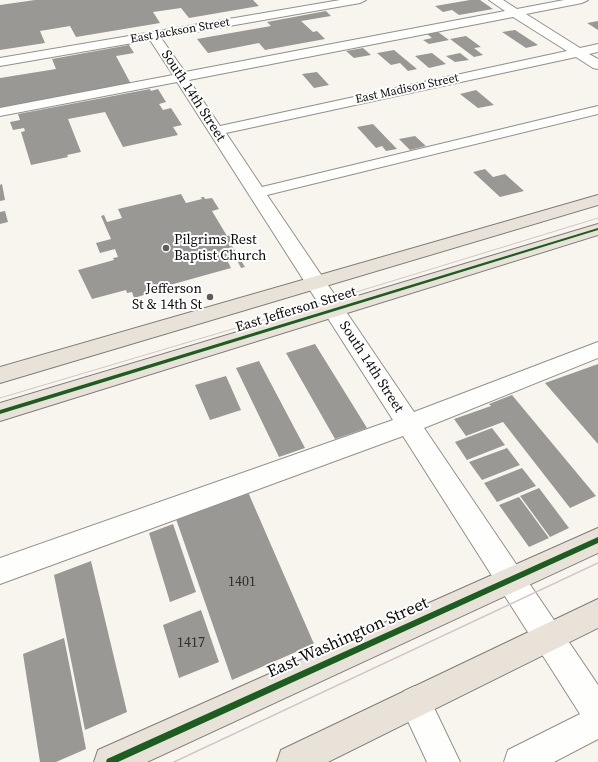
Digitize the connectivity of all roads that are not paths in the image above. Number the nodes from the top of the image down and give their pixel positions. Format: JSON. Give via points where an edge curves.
{"nodes":[{"id":1,"x":360,"y":0,"type":"edge"},
{"id":2,"x":495,"y":0,"type":"edge"},
{"id":3,"x":582,"y":0,"type":"edge"},
{"id":4,"x":516,"y":13,"type":"junction"},
{"id":5,"x":154,"y":36,"type":"junction"},
{"id":6,"x":598,"y":48,"type":"edge"},
{"id":7,"x":578,"y":52,"type":"junction"},
{"id":8,"x":0,"y":62,"type":"edge"},
{"id":9,"x":598,"y":65,"type":"edge"},
{"id":10,"x":180,"y":77,"type":"junction"},
{"id":11,"x":598,"y":110,"type":"edge"},
{"id":12,"x":0,"y":112,"type":"edge"},
{"id":13,"x":216,"y":131,"type":"junction"},
{"id":14,"x":256,"y":193,"type":"junction"},
{"id":15,"x":598,"y":200,"type":"edge"},
{"id":16,"x":598,"y":209,"type":"edge"},
{"id":17,"x":543,"y":215,"type":"junction"},
{"id":18,"x":598,"y":229,"type":"edge"},
{"id":19,"x":314,"y":282,"type":"junction"},
{"id":20,"x":334,"y":311,"type":"junction"},
{"id":21,"x":598,"y":350,"type":"edge"},
{"id":22,"x":0,"y":374,"type":"edge"},
{"id":23,"x":0,"y":412,"type":"edge"},
{"id":24,"x":408,"y":424,"type":"junction"},
{"id":25,"x":598,"y":540,"type":"edge"},
{"id":26,"x":0,"y":571,"type":"edge"},
{"id":27,"x":510,"y":580,"type":"junction"},
{"id":28,"x":598,"y":613,"type":"edge"},
{"id":29,"x":548,"y":637,"type":"junction"},
{"id":30,"x":415,"y":702,"type":"junction"},
{"id":31,"x":598,"y":713,"type":"edge"},
{"id":32,"x":598,"y":722,"type":"edge"},
{"id":33,"x":110,"y":762,"type":"edge"},
{"id":34,"x":293,"y":762,"type":"edge"},
{"id":35,"x":444,"y":762,"type":"edge"},
{"id":36,"x":520,"y":762,"type":"edge"}],
"edges":[{"from":1,"to":5,"type":"street","name":"East Jackson Street"},
{"from":2,"to":4,"type":"street"},
{"from":3,"to":4,"type":"street"},
{"from":4,"to":7,"type":"street"},
{"from":4,"to":10,"type":"street"},
{"from":5,"to":8,"type":"street","name":"East Jackson Street"},
{"from":5,"to":10,"type":"street","name":"South 14th Street"},
{"from":6,"to":7,"type":"street","name":"East Madison Street"},
{"from":7,"to":9,"type":"street"},
{"from":7,"to":13,"type":"street","name":"East Madison Street"},
{"from":10,"to":12,"type":"street"},
{"from":10,"to":13,"type":"street","name":"South 14th Street"},
{"from":11,"to":14,"type":"street"},
{"from":13,"to":14,"type":"street","name":"South 14th Street"},
{"from":14,"to":19,"type":"street","name":"South 14th Street"},
{"from":15,"to":17,"type":"main road","name":"East Jefferson Street"},
{"from":16,"to":17,"type":"main road"},
{"from":17,"to":19,"type":"main road","name":"East Jefferson Street"},
{"from":18,"to":20,"type":"main road","name":"East Jefferson Street"},
{"from":19,"to":20,"type":"street","name":"South 14th Street"},
{"from":19,"to":22,"type":"main road","name":"East Jefferson Street"},
{"from":20,"to":23,"type":"main road","name":"East Jefferson Street"},
{"from":20,"to":24,"type":"street","name":"South 14th Street"},
{"from":21,"to":24,"type":"street"},
{"from":24,"to":26,"type":"street"},
{"from":24,"to":27,"type":"street","name":"South 14th Street"},
{"from":25,"to":27,"type":"main road","name":"East Washington Street"},
{"from":27,"to":29,"type":"street","name":"South 14th Street"},
{"from":27,"to":33,"type":"main road","name":"East Washington Street"},
{"from":28,"to":29,"type":"main road"},
{"from":29,"to":30,"type":"main road"},
{"from":29,"to":31,"type":"street","name":"South 14th Street"},
{"from":30,"to":34,"type":"main road"},
{"from":30,"to":35,"type":"street"},
{"from":32,"to":36,"type":"street"}]}
